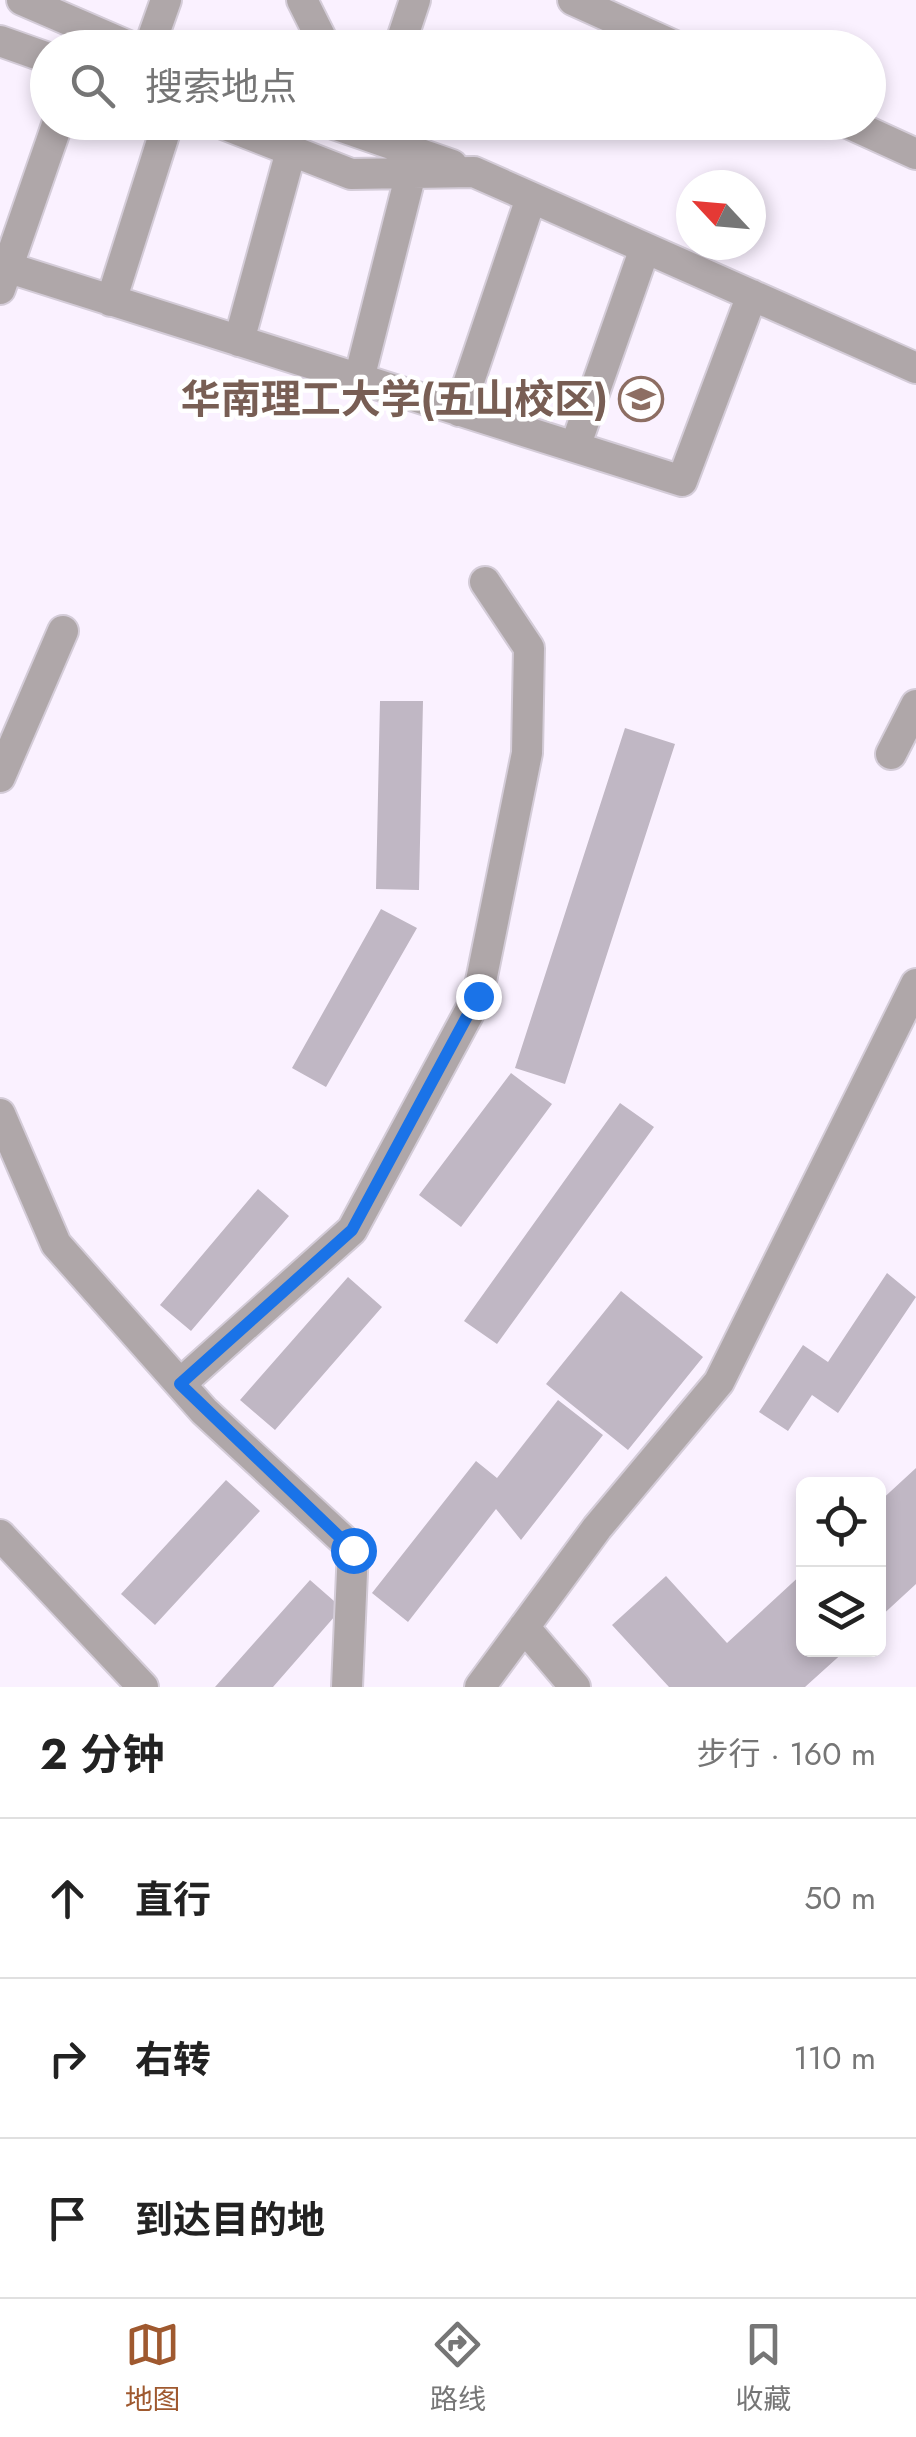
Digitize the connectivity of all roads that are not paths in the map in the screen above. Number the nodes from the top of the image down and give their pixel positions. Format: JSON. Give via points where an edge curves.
{"nodes":[{"id":1,"x":22,"y":0,"type":"edge"},
{"id":2,"x":166,"y":0,"type":"edge"},
{"id":3,"x":302,"y":0,"type":"edge"},
{"id":4,"x":415,"y":0,"type":"edge"},
{"id":5,"x":573,"y":0,"type":"edge"},
{"id":6,"x":91,"y":30,"type":"edge"},
{"id":7,"x":155,"y":30,"type":"edge"},
{"id":8,"x":317,"y":30,"type":"edge"},
{"id":9,"x":406,"y":30,"type":"edge"},
{"id":10,"x":639,"y":30,"type":"edge"},
{"id":11,"x":0,"y":41,"type":"edge"},
{"id":12,"x":30,"y":52,"type":"edge"},
{"id":13,"x":51,"y":140,"type":"edge"},
{"id":14,"x":162,"y":140,"type":"edge"},
{"id":15,"x":263,"y":140,"type":"edge"},
{"id":16,"x":400,"y":140,"type":"edge"},
{"id":17,"x":885,"y":140,"type":"edge"},
{"id":18,"x":290,"y":151,"type":"junction"},
{"id":19,"x":916,"y":154,"type":"edge"},
{"id":20,"x":474,"y":172,"type":"junction"},
{"id":21,"x":411,"y":173,"type":"junction"},
{"id":22,"x":531,"y":198,"type":"junction"},
{"id":23,"x":644,"y":248,"type":"junction"},
{"id":24,"x":3,"y":274,"type":"edge"},
{"id":25,"x":752,"y":295,"type":"junction"},
{"id":26,"x":112,"y":301,"type":"junction"},
{"id":27,"x":239,"y":341,"type":"junction"},
{"id":28,"x":916,"y":368,"type":"edge"},
{"id":29,"x":359,"y":379,"type":"junction"},
{"id":30,"x":459,"y":411,"type":"junction"},
{"id":31,"x":575,"y":448,"type":"junction"},
{"id":32,"x":485,"y":582,"type":"dead end"},
{"id":33,"x":63,"y":631,"type":"dead end"},
{"id":34,"x":916,"y":705,"type":"edge"},
{"id":35,"x":891,"y":754,"type":"dead end"},
{"id":36,"x":0,"y":777,"type":"edge"},
{"id":37,"x":916,"y":984,"type":"edge"},
{"id":38,"x":0,"y":1114,"type":"edge"},
{"id":39,"x":180,"y":1384,"type":"junction"},
{"id":40,"x":1,"y":1538,"type":"edge"},
{"id":41,"x":524,"y":1628,"type":"junction"},
{"id":42,"x":143,"y":1687,"type":"edge"},
{"id":43,"x":347,"y":1687,"type":"edge"},
{"id":44,"x":480,"y":1687,"type":"edge"},
{"id":45,"x":576,"y":1687,"type":"edge"}],
"edges":[{"from":1,"to":6,"type":"street"},
{"from":2,"to":7,"type":"street"},
{"from":3,"to":8,"type":"street"},
{"from":4,"to":9,"type":"street"},
{"from":5,"to":10,"type":"street"},
{"from":11,"to":12,"type":"street"},
{"from":13,"to":24,"type":"street"},
{"from":14,"to":26,"type":"street"},
{"from":15,"to":18,"type":"street"},
{"from":16,"to":20,"type":"street"},
{"from":17,"to":19,"type":"street"},
{"from":18,"to":21,"type":"street","via":[[351,174]]},
{"from":18,"to":27,"type":"street"},
{"from":20,"to":21,"type":"street"},
{"from":20,"to":22,"type":"street"},
{"from":21,"to":29,"type":"street"},
{"from":22,"to":23,"type":"street"},
{"from":22,"to":30,"type":"street"},
{"from":23,"to":25,"type":"street"},
{"from":23,"to":31,"type":"street"},
{"from":24,"to":26,"type":"street"},
{"from":25,"to":28,"type":"street"},
{"from":25,"to":31,"type":"street","via":[[682,482]]},
{"from":26,"to":27,"type":"street"},
{"from":27,"to":29,"type":"street"},
{"from":29,"to":30,"type":"street"},
{"from":30,"to":31,"type":"street"},
{"from":32,"to":39,"type":"street","via":[[529,648],[529,666],[527,752],[478,996],[352,1230]]},
{"from":33,"to":36,"type":"street"},
{"from":34,"to":35,"type":"street"},
{"from":37,"to":41,"type":"street","via":[[719,1382]]},
{"from":38,"to":39,"type":"street","via":[[56,1244]]},
{"from":39,"to":43,"type":"street","via":[[353,1550]]},
{"from":40,"to":42,"type":"street"},
{"from":41,"to":44,"type":"street"},
{"from":41,"to":45,"type":"street"}]}
